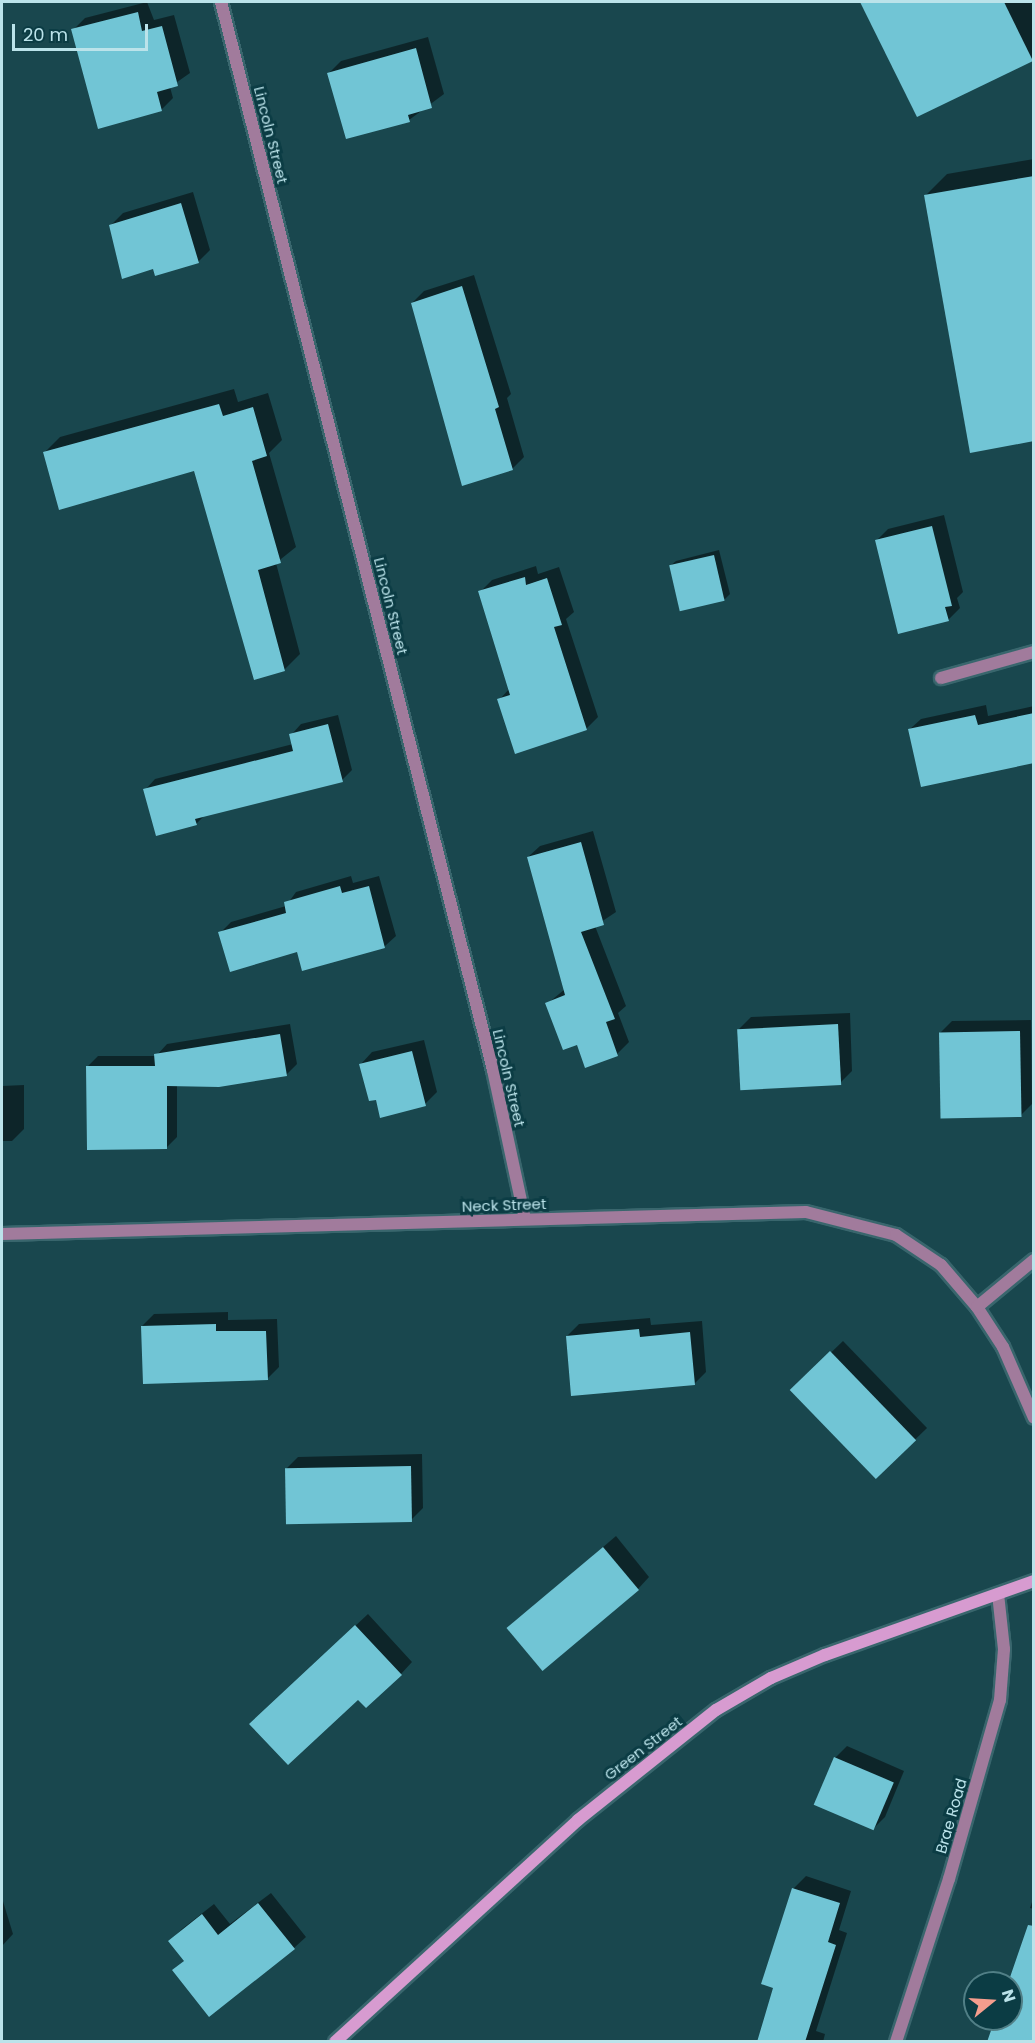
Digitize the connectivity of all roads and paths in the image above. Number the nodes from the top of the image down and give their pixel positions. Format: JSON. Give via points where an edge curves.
{"nodes":[{"id":1,"x":221,"y":2,"type":"edge"},
{"id":2,"x":1034,"y":652,"type":"edge"},
{"id":3,"x":941,"y":678,"type":"dead end"},
{"id":4,"x":525,"y":1219,"type":"junction"},
{"id":5,"x":2,"y":1234,"type":"edge"},
{"id":6,"x":1034,"y":1260,"type":"edge"},
{"id":7,"x":977,"y":1307,"type":"junction"},
{"id":8,"x":1034,"y":1418,"type":"edge"},
{"id":9,"x":1034,"y":1581,"type":"edge"},
{"id":10,"x":998,"y":1594,"type":"junction"},
{"id":11,"x":335,"y":2042,"type":"edge"},
{"id":12,"x":896,"y":2042,"type":"edge"}],
"edges":[{"from":1,"to":4,"type":"street","name":"Lincoln Street","via":[[487,1047]]},
{"from":2,"to":3,"type":"street"},
{"from":4,"to":5,"type":"street","name":"Neck Street"},
{"from":4,"to":7,"type":"street","name":"Neck Street","via":[[806,1212],[896,1235],[941,1265]]},
{"from":6,"to":7,"type":"street"},
{"from":7,"to":8,"type":"street","name":"Neck Street","via":[[1003,1347]]},
{"from":9,"to":10,"type":"main road","name":"Green Street"},
{"from":10,"to":11,"type":"main road","name":"Green Street","via":[[825,1655],[771,1678],[716,1710],[578,1820]]},
{"from":10,"to":12,"type":"street","name":"Brae Road","via":[[1004,1649],[1000,1700],[949,1879]]}]}
